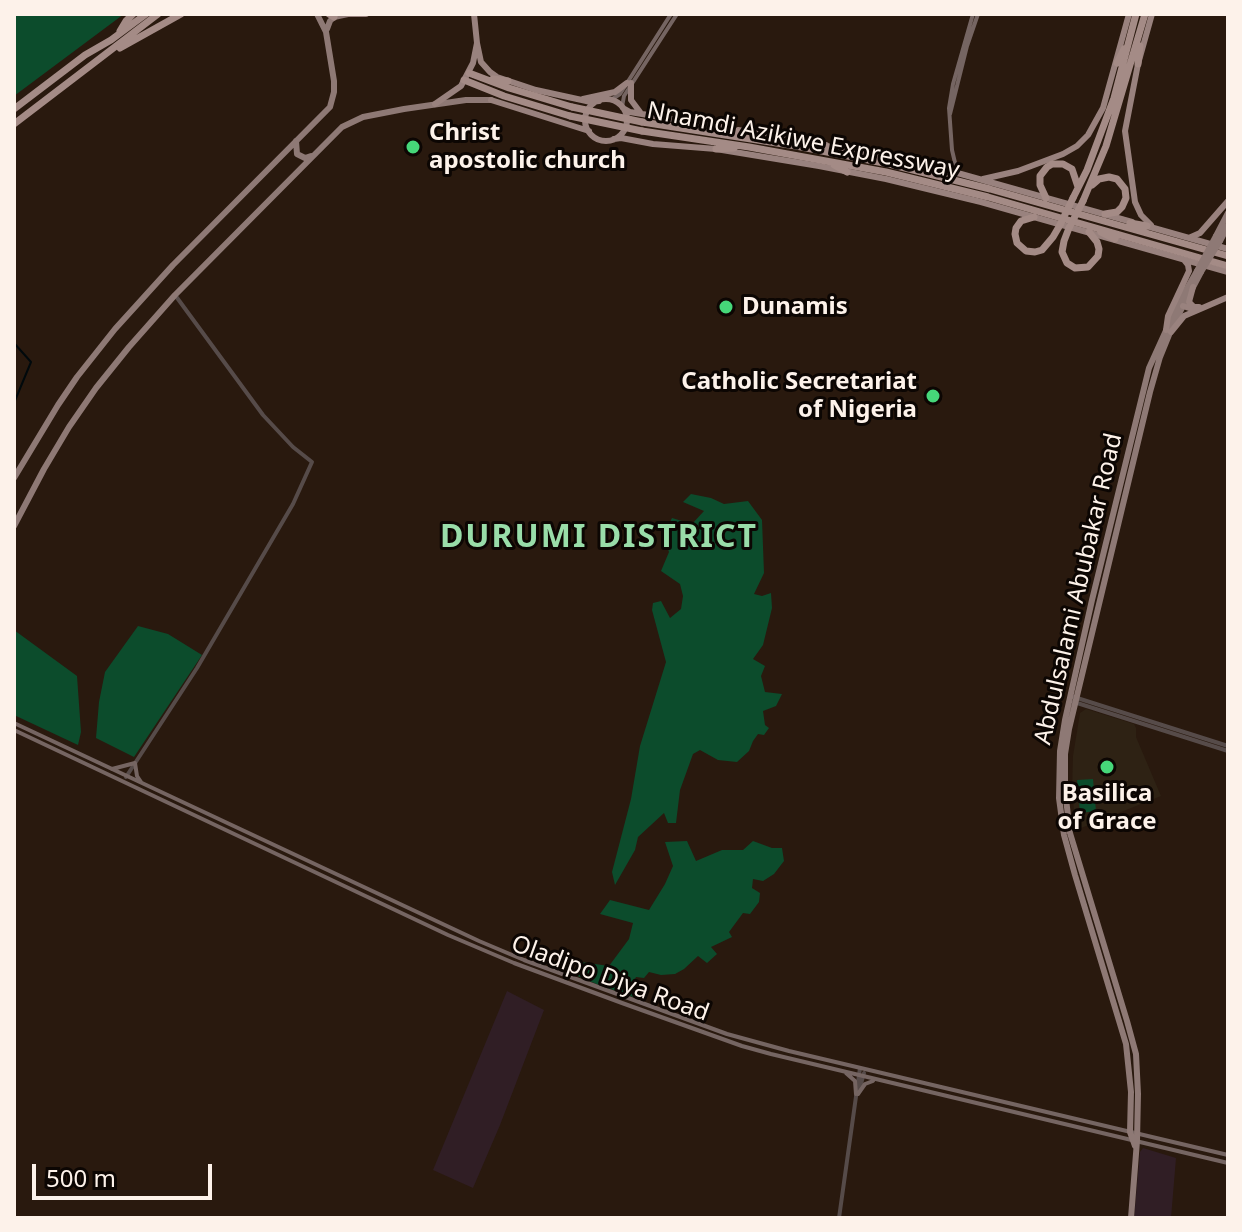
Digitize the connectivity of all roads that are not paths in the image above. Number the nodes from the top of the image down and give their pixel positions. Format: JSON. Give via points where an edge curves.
{"nodes":[{"id":1,"x":133,"y":14,"type":"edge"},
{"id":2,"x":146,"y":14,"type":"edge"},
{"id":3,"x":158,"y":14,"type":"edge"},
{"id":4,"x":181,"y":14,"type":"edge"},
{"id":5,"x":317,"y":14,"type":"edge"},
{"id":6,"x":348,"y":14,"type":"edge"},
{"id":7,"x":366,"y":14,"type":"edge"},
{"id":8,"x":474,"y":14,"type":"edge"},
{"id":9,"x":674,"y":14,"type":"edge"},
{"id":10,"x":975,"y":14,"type":"edge"},
{"id":11,"x":1129,"y":14,"type":"edge"},
{"id":12,"x":1136,"y":14,"type":"edge"},
{"id":13,"x":1145,"y":14,"type":"edge"},
{"id":14,"x":1152,"y":14,"type":"edge"},
{"id":15,"x":329,"y":15,"type":"edge"},
{"id":16,"x":1141,"y":29,"type":"junction"},
{"id":17,"x":326,"y":32,"type":"junction"},
{"id":18,"x":119,"y":34,"type":"junction"},
{"id":19,"x":1130,"y":36,"type":"junction"},
{"id":20,"x":477,"y":43,"type":"junction"},
{"id":21,"x":1117,"y":63,"type":"junction"},
{"id":22,"x":1138,"y":64,"type":"junction"},
{"id":23,"x":466,"y":77,"type":"junction"},
{"id":24,"x":479,"y":77,"type":"junction"},
{"id":25,"x":508,"y":81,"type":"junction"},
{"id":26,"x":629,"y":83,"type":"junction"},
{"id":27,"x":65,"y":85,"type":"junction"},
{"id":28,"x":577,"y":99,"type":"junction"},
{"id":29,"x":491,"y":100,"type":"joint"},
{"id":30,"x":611,"y":100,"type":"junction"},
{"id":31,"x":599,"y":101,"type":"junction"},
{"id":32,"x":435,"y":104,"type":"junction"},
{"id":33,"x":623,"y":108,"type":"junction"},
{"id":34,"x":14,"y":109,"type":"edge"},
{"id":35,"x":571,"y":112,"type":"junction"},
{"id":36,"x":644,"y":113,"type":"junction"},
{"id":37,"x":14,"y":124,"type":"edge"},
{"id":38,"x":642,"y":127,"type":"junction"},
{"id":39,"x":724,"y":128,"type":"junction"},
{"id":40,"x":589,"y":131,"type":"junction"},
{"id":41,"x":614,"y":139,"type":"junction"},
{"id":42,"x":761,"y":140,"type":"junction"},
{"id":43,"x":296,"y":141,"type":"junction"},
{"id":44,"x":796,"y":146,"type":"junction"},
{"id":45,"x":749,"y":147,"type":"junction"},
{"id":46,"x":838,"y":147,"type":"junction"},
{"id":47,"x":716,"y":149,"type":"junction"},
{"id":48,"x":314,"y":155,"type":"junction"},
{"id":49,"x":954,"y":159,"type":"junction"},
{"id":50,"x":825,"y":160,"type":"junction"},
{"id":51,"x":946,"y":171,"type":"junction"},
{"id":52,"x":847,"y":172,"type":"junction"},
{"id":53,"x":961,"y":174,"type":"junction"},
{"id":54,"x":981,"y":180,"type":"junction"},
{"id":55,"x":1090,"y":187,"type":"junction"},
{"id":56,"x":1078,"y":188,"type":"junction"},
{"id":57,"x":1046,"y":198,"type":"junction"},
{"id":58,"x":1228,"y":201,"type":"edge"},
{"id":59,"x":1228,"y":213,"type":"edge"},
{"id":60,"x":1034,"y":217,"type":"junction"},
{"id":61,"x":1104,"y":217,"type":"junction"},
{"id":62,"x":1228,"y":226,"type":"edge"},
{"id":63,"x":1151,"y":227,"type":"junction"},
{"id":64,"x":1087,"y":228,"type":"junction"},
{"id":65,"x":1183,"y":236,"type":"junction"},
{"id":66,"x":1218,"y":238,"type":"junction"},
{"id":67,"x":1115,"y":239,"type":"joint"},
{"id":68,"x":1228,"y":249,"type":"edge"},
{"id":69,"x":1228,"y":256,"type":"edge"},
{"id":70,"x":1177,"y":257,"type":"junction"},
{"id":71,"x":1227,"y":270,"type":"edge"},
{"id":72,"x":1199,"y":272,"type":"junction"},
{"id":73,"x":1193,"y":287,"type":"junction"},
{"id":74,"x":175,"y":295,"type":"junction"},
{"id":75,"x":1228,"y":295,"type":"edge"},
{"id":76,"x":1183,"y":306,"type":"junction"},
{"id":77,"x":1199,"y":310,"type":"junction"},
{"id":78,"x":1168,"y":331,"type":"junction"},
{"id":79,"x":14,"y":478,"type":"edge"},
{"id":80,"x":14,"y":526,"type":"edge"},
{"id":81,"x":1073,"y":699,"type":"junction"},
{"id":82,"x":14,"y":723,"type":"edge"},
{"id":83,"x":14,"y":730,"type":"edge"},
{"id":84,"x":1228,"y":748,"type":"edge"},
{"id":85,"x":135,"y":763,"type":"junction"},
{"id":86,"x":111,"y":769,"type":"junction"},
{"id":87,"x":126,"y":777,"type":"junction"},
{"id":88,"x":142,"y":784,"type":"junction"},
{"id":89,"x":837,"y":1069,"type":"junction"},
{"id":90,"x":863,"y":1069,"type":"junction"},
{"id":91,"x":861,"y":1075,"type":"junction"},
{"id":92,"x":887,"y":1081,"type":"junction"},
{"id":93,"x":857,"y":1095,"type":"junction"},
{"id":94,"x":1134,"y":1138,"type":"junction"},
{"id":95,"x":1228,"y":1155,"type":"edge"},
{"id":96,"x":1228,"y":1163,"type":"edge"},
{"id":97,"x":839,"y":1218,"type":"edge"},
{"id":98,"x":1131,"y":1218,"type":"edge"}],
"edges":[{"from":1,"to":18,"type":"highway"},
{"from":2,"to":18,"type":"highway"},
{"from":3,"to":27,"type":"highway"},
{"from":4,"to":27,"type":"highway"},
{"from":5,"to":17,"type":"main road"},
{"from":6,"to":7,"type":"highway"},
{"from":6,"to":15,"type":"main road"},
{"from":8,"to":20,"type":"highway"},
{"from":9,"to":26,"type":"main road"},
{"from":10,"to":49,"type":"main road","via":[[949,116]]},
{"from":11,"to":21,"type":"highway"},
{"from":12,"to":19,"type":"highway"},
{"from":13,"to":16,"type":"highway"},
{"from":14,"to":22,"type":"highway"},
{"from":15,"to":17,"type":"main road"},
{"from":16,"to":22,"type":"highway"},
{"from":16,"to":55,"type":"highway"},
{"from":17,"to":43,"type":"main road","via":[[334,81],[330,107]]},
{"from":18,"to":34,"type":"highway"},
{"from":19,"to":21,"type":"highway"},
{"from":19,"to":56,"type":"highway","via":[[1114,98]]},
{"from":20,"to":23,"type":"highway"},
{"from":20,"to":25,"type":"highway","via":[[485,67]]},
{"from":21,"to":54,"type":"highway","via":[[1103,108],[1077,146]]},
{"from":22,"to":63,"type":"highway","via":[[1125,126],[1127,153],[1135,202]]},
{"from":23,"to":24,"type":"highway","name":"Nnamdi Azikiwe Expressway"},
{"from":23,"to":32,"type":"highway"},
{"from":23,"to":35,"type":"highway","name":"Nnamdi Azikiwe Expressway","via":[[504,96]]},
{"from":24,"to":25,"type":"highway"},
{"from":24,"to":35,"type":"highway","name":"Nnamdi Azikiwe Expressway"},
{"from":25,"to":28,"type":"highway"},
{"from":26,"to":28,"type":"highway","via":[[615,92]]},
{"from":26,"to":30,"type":"main road"},
{"from":26,"to":33,"type":"main road"},
{"from":26,"to":36,"type":"highway","via":[[631,100]]},
{"from":27,"to":37,"type":"highway"},
{"from":28,"to":31,"type":"highway"},
{"from":29,"to":32,"type":"main road"},
{"from":29,"to":40,"type":"highway"},
{"from":30,"to":31,"type":"highway"},
{"from":30,"to":33,"type":"highway"},
{"from":31,"to":40,"type":"highway","via":[[587,114]]},
{"from":32,"to":48,"type":"main road","via":[[363,117],[342,127]]},
{"from":33,"to":36,"type":"highway","name":"Nnamdi Azikiwe Expressway"},
{"from":33,"to":41,"type":"highway","via":[[626,128]]},
{"from":35,"to":38,"type":"highway","name":"Nnamdi Azikiwe Expressway","bridge":true},
{"from":36,"to":39,"type":"highway","name":"Nnamdi Azikiwe Expressway"},
{"from":38,"to":42,"type":"highway","name":"Nnamdi Azikiwe Expressway"},
{"from":38,"to":45,"type":"highway","name":"Nnamdi Azikiwe Expressway"},
{"from":39,"to":42,"type":"highway"},
{"from":39,"to":46,"type":"highway","name":"Nnamdi Azikiwe Expressway"},
{"from":40,"to":41,"type":"highway","via":[[603,141]]},
{"from":41,"to":47,"type":"highway","name":"Nnamdi Azikiwe Expressway"},
{"from":42,"to":44,"type":"highway","name":"Nnamdi Azikiwe Expressway"},
{"from":43,"to":48,"type":"main road","via":[[299,156]]},
{"from":43,"to":79,"type":"main road","via":[[108,337]]},
{"from":44,"to":46,"type":"highway"},
{"from":44,"to":61,"type":"highway","name":"Nnamdi Azikiwe Expressway"},
{"from":45,"to":47,"type":"highway"},
{"from":45,"to":50,"type":"highway","name":"Nnamdi Azikiwe Expressway"},
{"from":46,"to":51,"type":"highway","name":"Nnamdi Azikiwe Expressway"},
{"from":47,"to":52,"type":"highway","name":"Nnamdi Azikiwe Expressway"},
{"from":48,"to":74,"type":"main road"},
{"from":49,"to":51,"type":"main road"},
{"from":49,"to":53,"type":"main road"},
{"from":50,"to":52,"type":"highway"},
{"from":50,"to":64,"type":"highway","name":"Nnamdi Azikiwe Expressway","via":[[938,184]]},
{"from":51,"to":53,"type":"highway","name":"Nnamdi Azikiwe Expressway"},
{"from":52,"to":60,"type":"highway","name":"Nnamdi Azikiwe Expressway"},
{"from":53,"to":54,"type":"highway","name":"Nnamdi Azikiwe Expressway"},
{"from":54,"to":57,"type":"highway","name":"Nnamdi Azikiwe Expressway"},
{"from":55,"to":61,"type":"highway","via":[[1105,177],[1123,184],[1125,202]]},
{"from":55,"to":64,"type":"highway","bridge":true,"via":[[1064,241],[1065,260],[1075,268],[1088,267],[1098,256],[1097,242]]},
{"from":56,"to":57,"type":"highway","via":[[1072,169],[1052,164],[1040,176]]},
{"from":56,"to":60,"type":"highway","bridge":true,"via":[[1053,237],[1035,252],[1017,243],[1016,228]]},
{"from":57,"to":61,"type":"highway","name":"Nnamdi Azikiwe Expressway"},
{"from":58,"to":65,"type":"highway","via":[[1198,235]]},
{"from":59,"to":66,"type":"main road"},
{"from":60,"to":64,"type":"highway","name":"Nnamdi Azikiwe Expressway"},
{"from":61,"to":63,"type":"highway"},
{"from":61,"to":69,"type":"highway","name":"Nnamdi Azikiwe Expressway"},
{"from":62,"to":66,"type":"main road"},
{"from":63,"to":65,"type":"highway"},
{"from":64,"to":67,"type":"highway"},
{"from":64,"to":71,"type":"highway","name":"Nnamdi Azikiwe Expressway"},
{"from":65,"to":68,"type":"highway"},
{"from":66,"to":72,"type":"main road","bridge":true},
{"from":67,"to":70,"type":"highway","name":"Nnamdi Azikiwe Expressway"},
{"from":70,"to":71,"type":"highway","name":"Nnamdi Azikiwe Expressway"},
{"from":70,"to":78,"type":"highway","via":[[1189,271],[1168,316]]},
{"from":72,"to":73,"type":"main road"},
{"from":72,"to":78,"type":"main road"},
{"from":73,"to":75,"type":"highway","via":[[1189,302],[1194,307]]},
{"from":73,"to":76,"type":"main road"},
{"from":74,"to":80,"type":"main road","via":[[82,409]]},
{"from":74,"to":85,"type":"street","via":[[263,415],[312,462],[197,668]]},
{"from":75,"to":77,"type":"highway"},
{"from":76,"to":77,"type":"highway"},
{"from":76,"to":78,"type":"main road"},
{"from":77,"to":78,"type":"highway"},
{"from":78,"to":81,"type":"main road","name":"Abdulsalami Abubakar Road","via":[[1143,391]]},
{"from":81,"to":84,"type":"street"},
{"from":81,"to":94,"type":"main road","name":"Abdulsalami Abubakar Road","via":[[1065,754],[1068,819],[1133,1042],[1138,1094]]},
{"from":82,"to":86,"type":"main road","name":"Oladipo Diya Road"},
{"from":83,"to":89,"type":"main road","name":"Oladipo Diya Road","via":[[507,961],[742,1046]]},
{"from":85,"to":86,"type":"main road"},
{"from":85,"to":87,"type":"street"},
{"from":85,"to":88,"type":"main road"},
{"from":86,"to":87,"type":"main road","name":"Oladipo Diya Road"},
{"from":87,"to":88,"type":"main road","name":"Oladipo Diya Road"},
{"from":88,"to":90,"type":"main road","name":"Oladipo Diya Road","via":[[524,960],[749,1041]]},
{"from":89,"to":91,"type":"main road","name":"Oladipo Diya Road"},
{"from":89,"to":93,"type":"main road","via":[[852,1076]]},
{"from":90,"to":91,"type":"street"},
{"from":90,"to":94,"type":"main road","name":"Oladipo Diya Road"},
{"from":91,"to":92,"type":"main road","name":"Oladipo Diya Road"},
{"from":91,"to":93,"type":"street"},
{"from":92,"to":93,"type":"main road","via":[[868,1082]]},
{"from":92,"to":94,"type":"main road","name":"Oladipo Diya Road"},
{"from":93,"to":97,"type":"street"},
{"from":94,"to":95,"type":"main road","name":"Oladipo Diya Road"},
{"from":94,"to":96,"type":"main road","name":"Oladipo Diya Road"},
{"from":94,"to":98,"type":"main road","name":"Abdulsalami Abubakar Road"}]}
